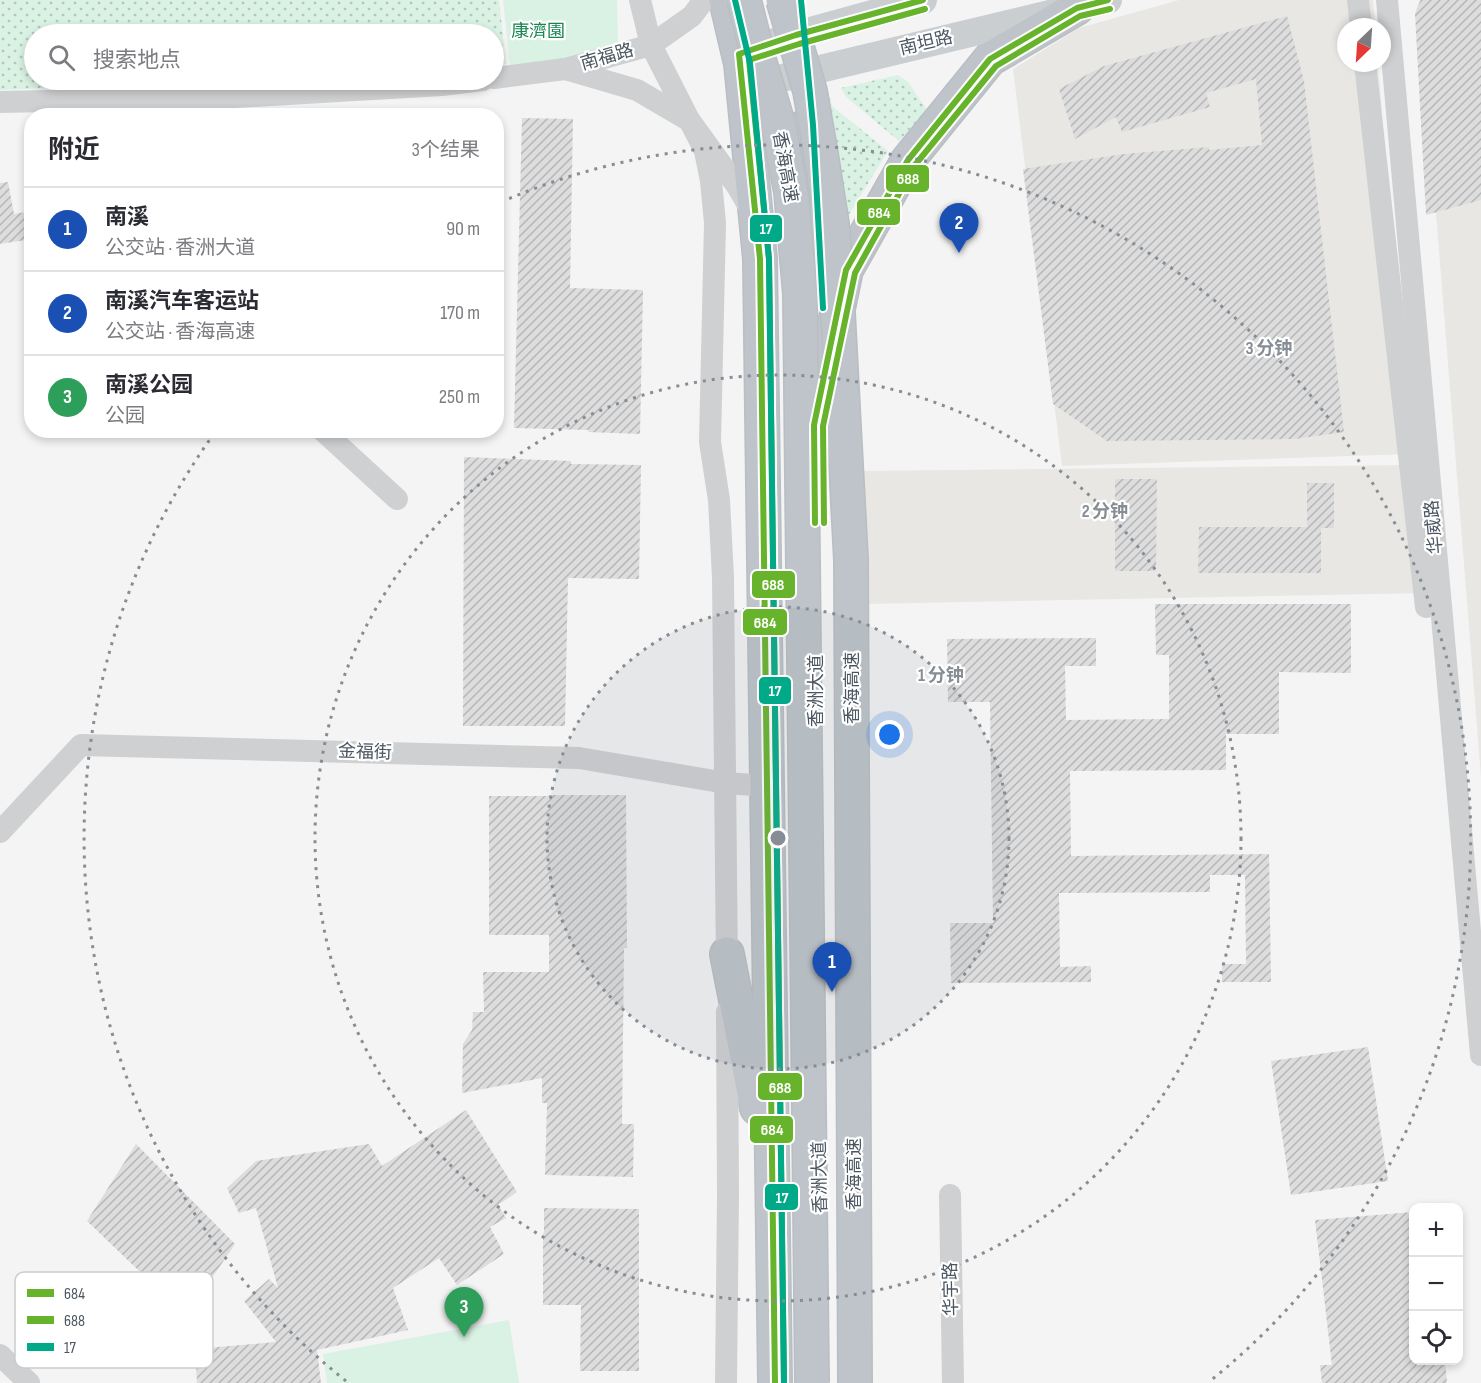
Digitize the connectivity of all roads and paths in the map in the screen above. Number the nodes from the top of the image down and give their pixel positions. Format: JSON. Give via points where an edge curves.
{"nodes":[{"id":1,"x":640,"y":0,"type":"edge"},
{"id":2,"x":704,"y":0,"type":"edge"},
{"id":3,"x":726,"y":0,"type":"edge"},
{"id":4,"x":744,"y":0,"type":"edge"},
{"id":5,"x":783,"y":0,"type":"edge"},
{"id":6,"x":792,"y":0,"type":"edge"},
{"id":7,"x":923,"y":0,"type":"edge"},
{"id":8,"x":1108,"y":0,"type":"edge"},
{"id":9,"x":1358,"y":0,"type":"edge"},
{"id":10,"x":1387,"y":0,"type":"edge"},
{"id":11,"x":1077,"y":8,"type":"junction"},
{"id":12,"x":1360,"y":18,"type":"edge"},
{"id":13,"x":796,"y":35,"type":"junction"},
{"id":14,"x":651,"y":45,"type":"junction"},
{"id":15,"x":739,"y":54,"type":"junction"},
{"id":16,"x":565,"y":69,"type":"junction"},
{"id":17,"x":1366,"y":72,"type":"edge"},
{"id":18,"x":800,"y":73,"type":"junction"},
{"id":19,"x":504,"y":77,"type":"edge"},
{"id":20,"x":743,"y":87,"type":"junction"},
{"id":21,"x":356,"y":90,"type":"edge"},
{"id":22,"x":0,"y":102,"type":"edge"},
{"id":23,"x":55,"y":108,"type":"edge"},
{"id":24,"x":99,"y":108,"type":"edge"},
{"id":25,"x":690,"y":121,"type":"junction"},
{"id":26,"x":756,"y":219,"type":"junction"},
{"id":27,"x":814,"y":425,"type":"junction"},
{"id":28,"x":331,"y":438,"type":"edge"},
{"id":29,"x":397,"y":499,"type":"dead end"},
{"id":30,"x":1438,"y":712,"type":"dead end"},
{"id":31,"x":726,"y":783,"type":"junction"},
{"id":32,"x":767,"y":786,"type":"junction"},
{"id":33,"x":0,"y":832,"type":"edge"},
{"id":34,"x":727,"y":954,"type":"junction"},
{"id":35,"x":1481,"y":1055,"type":"edge"},
{"id":36,"x":772,"y":1191,"type":"junction"},
{"id":37,"x":950,"y":1195,"type":"dead end"},
{"id":38,"x":0,"y":1355,"type":"edge"},
{"id":39,"x":28,"y":1383,"type":"edge"},
{"id":40,"x":726,"y":1383,"type":"edge"},
{"id":41,"x":775,"y":1383,"type":"edge"},
{"id":42,"x":812,"y":1383,"type":"edge"},
{"id":43,"x":821,"y":1383,"type":"edge"},
{"id":44,"x":855,"y":1383,"type":"edge"},
{"id":45,"x":953,"y":1383,"type":"edge"}],
"edges":[{"from":1,"to":14,"type":"street"},
{"from":2,"to":14,"type":"street","name":"南福路","via":[[692,15]]},
{"from":3,"to":15,"type":"highway"},
{"from":4,"to":42,"type":"highway","name":"香海高速","bridge":true,"via":[[778,123],[791,192],[800,294]]},
{"from":5,"to":44,"type":"highway","name":"香海高速","bridge":true,"via":[[810,91],[832,224],[850,536]]},
{"from":6,"to":13,"type":"highway","name":"香洲大道"},
{"from":7,"to":13,"type":"main road"},
{"from":8,"to":11,"type":"main road","name":"南坦路"},
{"from":9,"to":12,"type":"street"},
{"from":10,"to":35,"type":"street","name":"华威路"},
{"from":11,"to":18,"type":"main road","name":"南坦路"},
{"from":11,"to":27,"type":"highway","via":[[990,59],[908,160],[846,270]]},
{"from":13,"to":15,"type":"main road"},
{"from":13,"to":18,"type":"highway","name":"香洲大道"},
{"from":14,"to":16,"type":"street","name":"南福路"},
{"from":14,"to":25,"type":"street"},
{"from":15,"to":20,"type":"highway"},
{"from":16,"to":19,"type":"street","name":"南福路"},
{"from":16,"to":25,"type":"street","via":[[637,90]]},
{"from":17,"to":30,"type":"street"},
{"from":18,"to":20,"type":"main road","name":"南坦路"},
{"from":18,"to":27,"type":"highway","name":"香洲大道","via":[[814,293]]},
{"from":20,"to":26,"type":"highway"},
{"from":21,"to":24,"type":"street"},
{"from":22,"to":23,"type":"street"},
{"from":23,"to":24,"type":"street"},
{"from":25,"to":26,"type":"street"},
{"from":25,"to":31,"type":"street","via":[[705,152],[715,224],[710,442],[719,500],[723,578]]},
{"from":26,"to":32,"type":"highway","via":[[760,259]]},
{"from":27,"to":43,"type":"highway","name":"香洲大道"},
{"from":28,"to":29,"type":"street"},
{"from":31,"to":32,"type":"street","name":"金福街"},
{"from":31,"to":33,"type":"street","name":"金福街","via":[[579,758],[81,745]]},
{"from":31,"to":34,"type":"street"},
{"from":32,"to":36,"type":"highway"},
{"from":34,"to":36,"type":"highway"},
{"from":34,"to":40,"type":"street"},
{"from":36,"to":41,"type":"highway"},
{"from":37,"to":45,"type":"street","name":"华宇路"},
{"from":38,"to":39,"type":"street"}]}
